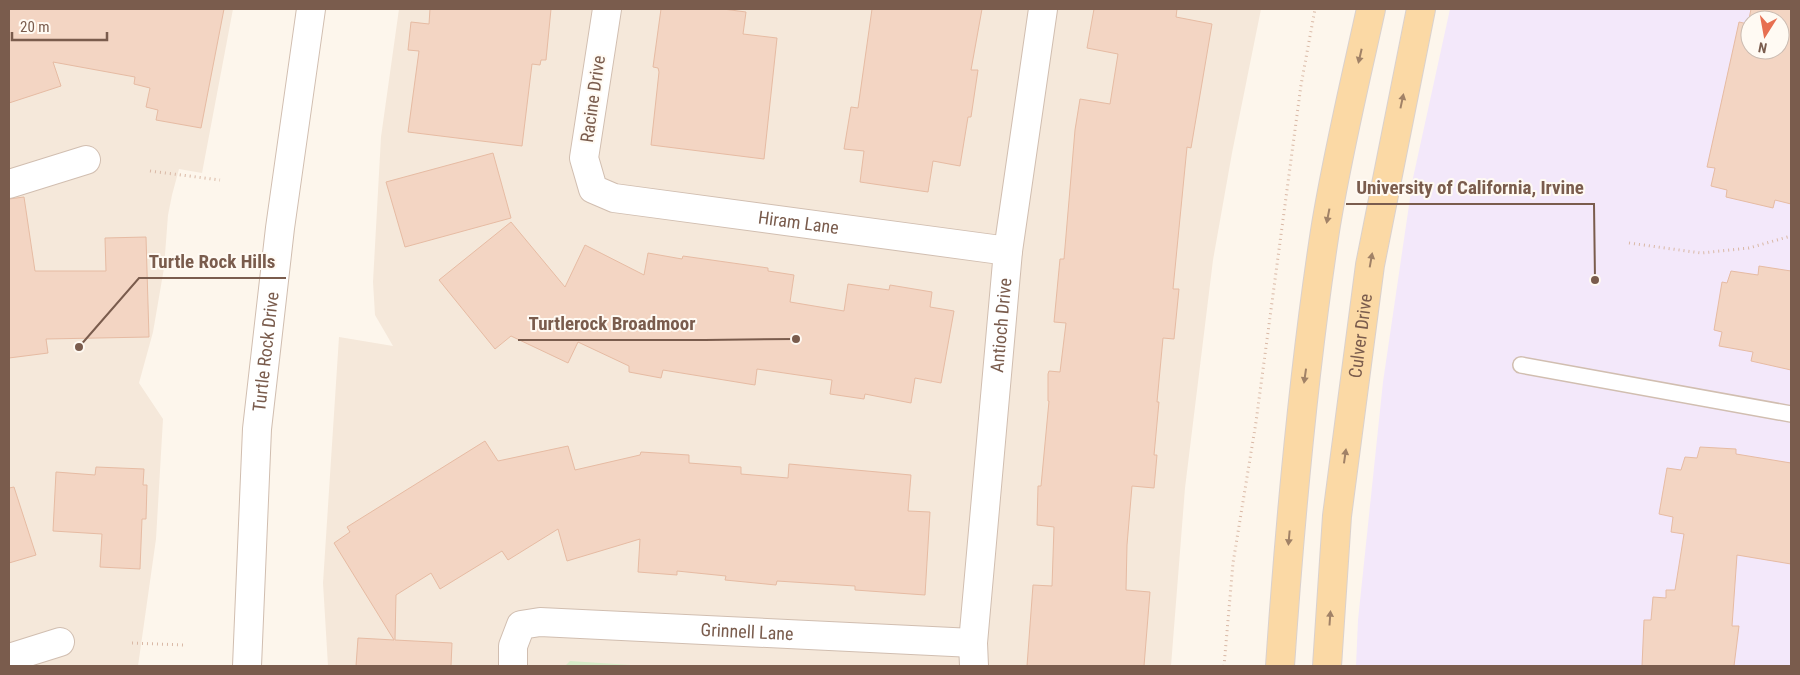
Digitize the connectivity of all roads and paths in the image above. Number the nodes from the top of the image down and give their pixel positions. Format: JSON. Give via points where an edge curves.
{"nodes":[{"id":1,"x":311,"y":9,"type":"edge"},
{"id":2,"x":607,"y":9,"type":"edge"},
{"id":3,"x":1044,"y":9,"type":"edge"},
{"id":4,"x":1315,"y":9,"type":"edge"},
{"id":5,"x":1371,"y":9,"type":"edge"},
{"id":6,"x":1421,"y":9,"type":"edge"},
{"id":7,"x":86,"y":160,"type":"dead end"},
{"id":8,"x":150,"y":171,"type":"dead end"},
{"id":9,"x":220,"y":180,"type":"dead end"},
{"id":10,"x":9,"y":184,"type":"edge"},
{"id":11,"x":593,"y":189,"type":"joint"},
{"id":12,"x":1791,"y":236,"type":"edge"},
{"id":13,"x":1628,"y":243,"type":"dead end"},
{"id":14,"x":1008,"y":251,"type":"junction"},
{"id":15,"x":1521,"y":365,"type":"dead end"},
{"id":16,"x":1791,"y":414,"type":"edge"},
{"id":17,"x":60,"y":642,"type":"dead end"},
{"id":18,"x":132,"y":643,"type":"dead end"},
{"id":19,"x":183,"y":646,"type":"dead end"},
{"id":20,"x":974,"y":655,"type":"edge"},
{"id":21,"x":9,"y":658,"type":"edge"},
{"id":22,"x":247,"y":666,"type":"edge"},
{"id":23,"x":513,"y":666,"type":"edge"},
{"id":24,"x":1224,"y":666,"type":"edge"},
{"id":25,"x":1280,"y":666,"type":"edge"},
{"id":26,"x":1327,"y":666,"type":"edge"}],
"edges":[{"from":1,"to":22,"type":"street","name":"Turtle Rock Drive","via":[[280,228],[257,429]]},
{"from":2,"to":11,"type":"street","name":"Racine Drive","via":[[584,158]]},
{"from":3,"to":14,"type":"street","name":"Antioch Drive"},
{"from":4,"to":24,"type":"path","via":[[1301,85],[1233,562]]},
{"from":5,"to":25,"type":"main road","one_way":true,"via":[[1326,229],[1304,385]]},
{"from":26,"to":6,"type":"main road","name":"Culver Drive","one_way":true,"via":[[1337,516],[1370,265]]},
{"from":7,"to":10,"type":"street"},
{"from":8,"to":9,"type":"path"},
{"from":11,"to":14,"type":"street","name":"Hiram Lane","via":[[614,198]]},
{"from":12,"to":13,"type":"path","via":[[1749,248],[1701,253]]},
{"from":14,"to":20,"type":"street","name":"Antioch Drive"},
{"from":15,"to":16,"type":"lane"},
{"from":17,"to":21,"type":"street"},
{"from":18,"to":19,"type":"path"},
{"from":20,"to":23,"type":"street","name":"Grinnell Lane","via":[[540,622],[522,626],[512,646]]}]}
